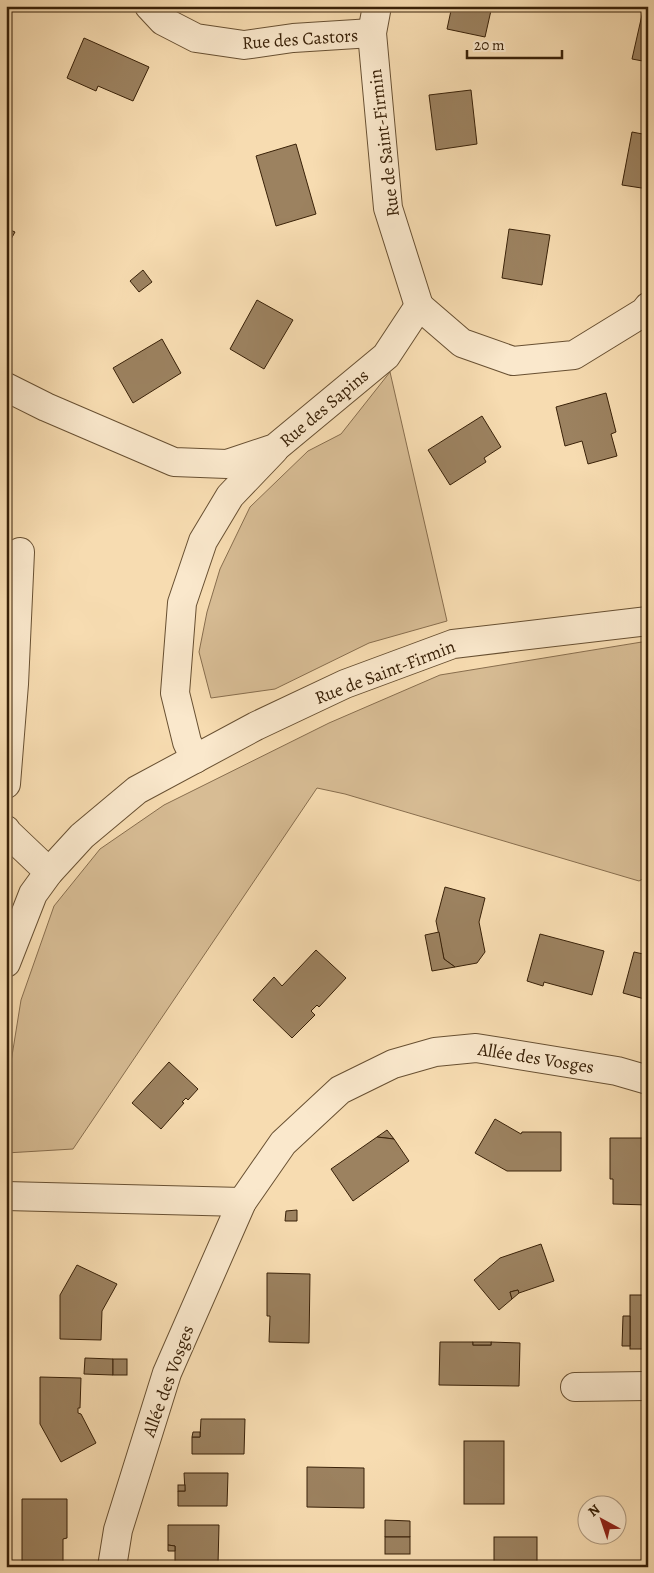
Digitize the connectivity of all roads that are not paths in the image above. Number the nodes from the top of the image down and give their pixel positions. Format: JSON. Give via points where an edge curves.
{"nodes":[{"id":1,"x":149,"y":6,"type":"edge"},
{"id":2,"x":377,"y":6,"type":"edge"},
{"id":3,"x":372,"y":33,"type":"junction"},
{"id":4,"x":419,"y":306,"type":"junction"},
{"id":5,"x":648,"y":308,"type":"edge"},
{"id":6,"x":6,"y":387,"type":"edge"},
{"id":7,"x":275,"y":448,"type":"junction"},
{"id":8,"x":20,"y":552,"type":"dead end"},
{"id":9,"x":648,"y":620,"type":"edge"},
{"id":10,"x":10,"y":683,"type":"edge"},
{"id":11,"x":194,"y":759,"type":"junction"},
{"id":12,"x":6,"y":784,"type":"edge"},
{"id":13,"x":6,"y":830,"type":"edge"},
{"id":14,"x":49,"y":872,"type":"junction"},
{"id":15,"x":6,"y":963,"type":"edge"},
{"id":16,"x":648,"y":1080,"type":"edge"},
{"id":17,"x":6,"y":1196,"type":"edge"},
{"id":18,"x":242,"y":1202,"type":"junction"},
{"id":19,"x":648,"y":1386,"type":"edge"},
{"id":20,"x":575,"y":1387,"type":"dead end"},
{"id":21,"x":112,"y":1567,"type":"edge"}],
"edges":[{"from":1,"to":3,"type":"street","name":"Rue des Castors","via":[[163,21],[196,38],[244,45]]},
{"from":2,"to":3,"type":"street","name":"Rue de Saint-Firmin"},
{"from":3,"to":4,"type":"street","name":"Rue de Saint-Firmin","via":[[388,208]]},
{"from":4,"to":5,"type":"street","via":[[462,343],[513,361],[574,355]]},
{"from":4,"to":7,"type":"street","name":"Rue des Sapins","via":[[386,356]]},
{"from":6,"to":7,"type":"street","name":"Rue des Sapins","via":[[174,462],[227,464]]},
{"from":7,"to":11,"type":"street","via":[[230,496],[203,540],[182,603],[175,693]]},
{"from":8,"to":10,"type":"street"},
{"from":9,"to":11,"type":"street","name":"Rue de Saint-Firmin","via":[[453,644],[345,684]]},
{"from":10,"to":12,"type":"street"},
{"from":11,"to":14,"type":"street","name":"Rue de Saint-Firmin","via":[[137,790],[82,836]]},
{"from":13,"to":14,"type":"street"},
{"from":14,"to":15,"type":"street","name":"Rue de Saint-Firmin","via":[[33,894]]},
{"from":16,"to":18,"type":"street","name":"Allée des Vosges","via":[[617,1071],[476,1048],[435,1052],[393,1064],[340,1090],[283,1143]]},
{"from":17,"to":18,"type":"street"},
{"from":18,"to":21,"type":"street","name":"Allée des Vosges","via":[[166,1373],[118,1530]]},
{"from":19,"to":20,"type":"street"}]}
